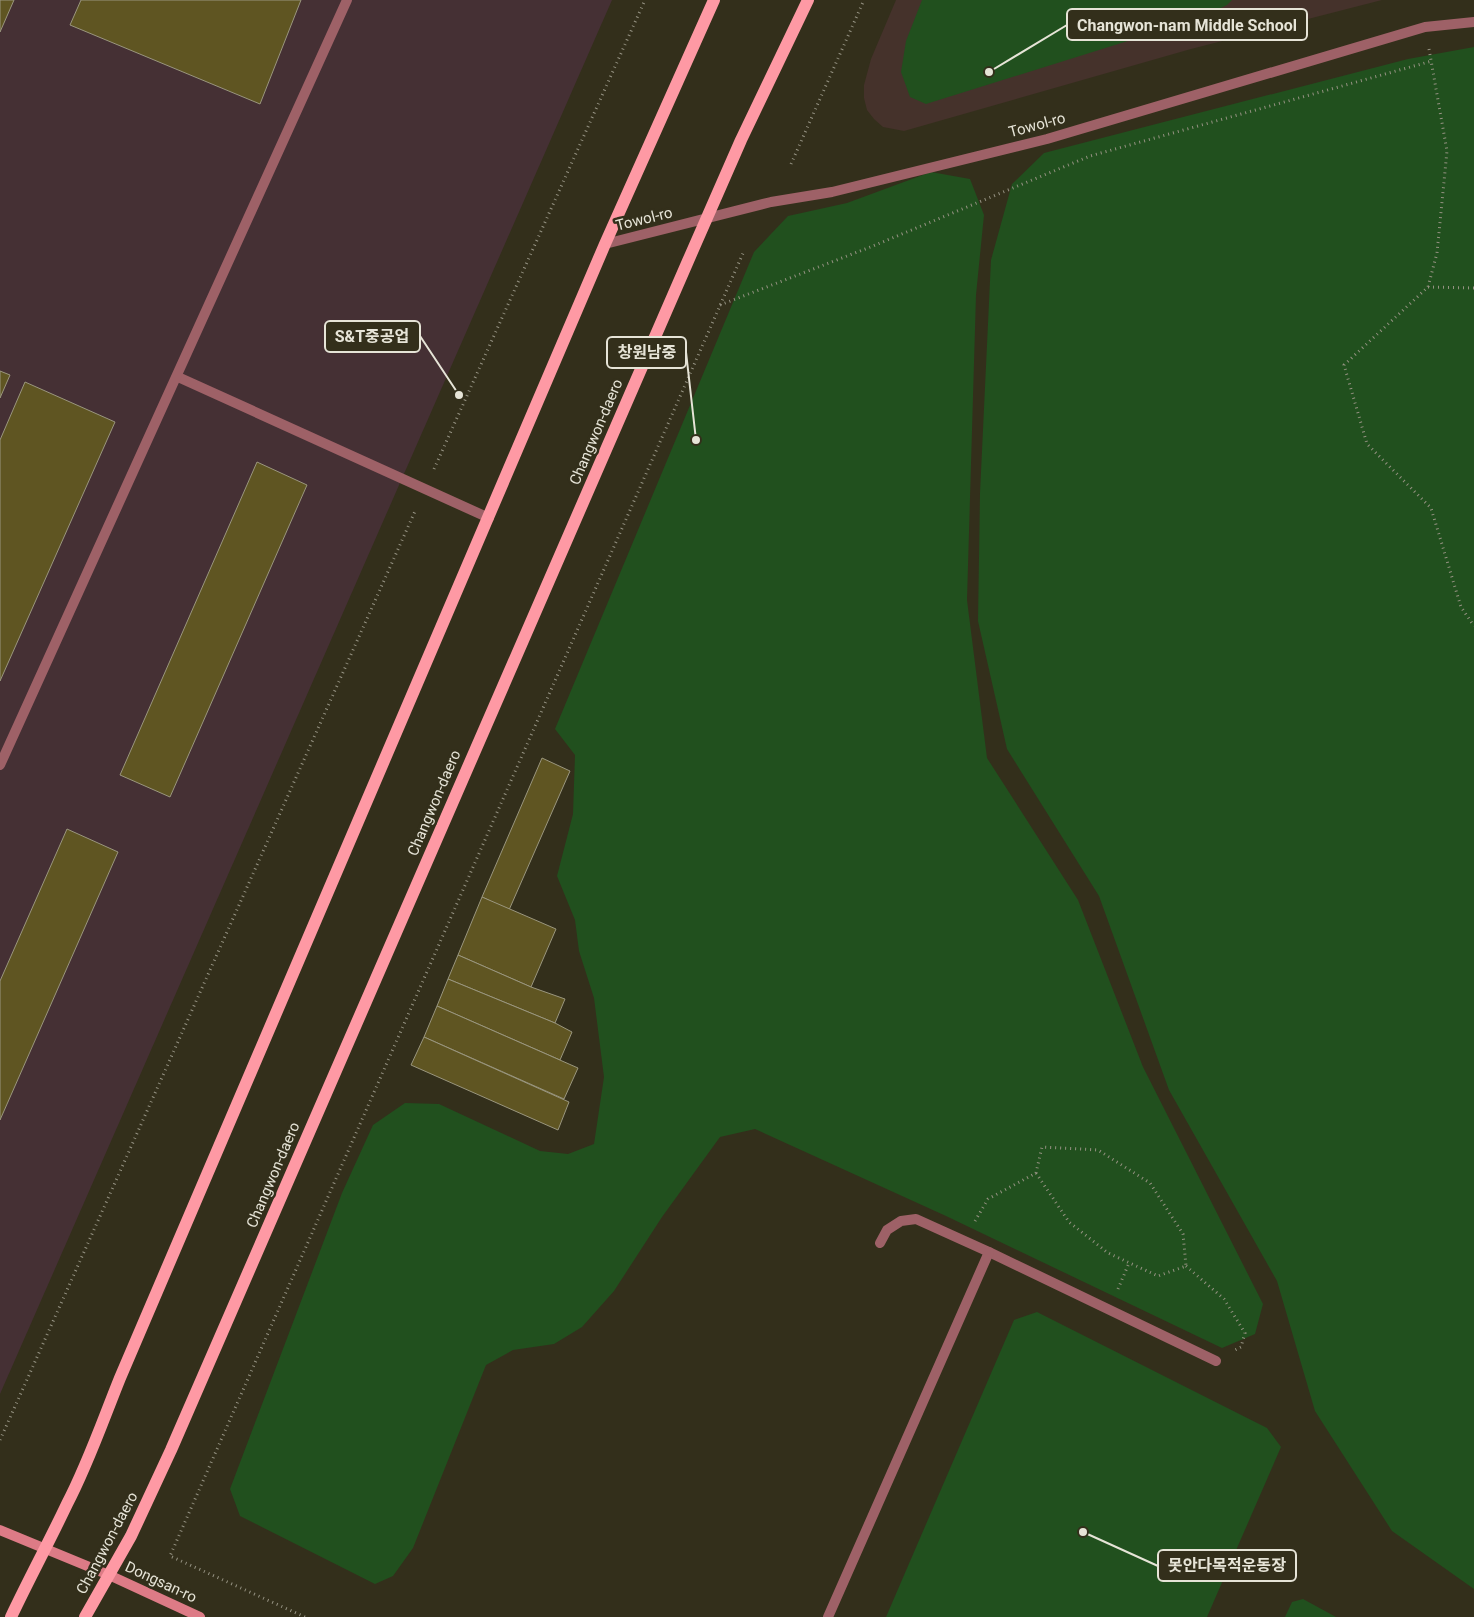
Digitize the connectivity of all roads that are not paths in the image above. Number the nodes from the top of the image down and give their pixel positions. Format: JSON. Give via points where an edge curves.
{"nodes":[{"id":1,"x":347,"y":0,"type":"edge"},
{"id":2,"x":714,"y":0,"type":"edge"},
{"id":3,"x":808,"y":0,"type":"edge"},
{"id":4,"x":1474,"y":22,"type":"edge"},
{"id":5,"x":708,"y":218,"type":"junction"},
{"id":6,"x":605,"y":244,"type":"junction"},
{"id":7,"x":178,"y":377,"type":"junction"},
{"id":8,"x":489,"y":518,"type":"junction"},
{"id":9,"x":0,"y":765,"type":"edge"},
{"id":10,"x":880,"y":1243,"type":"dead end"},
{"id":11,"x":989,"y":1252,"type":"junction"},
{"id":12,"x":1216,"y":1361,"type":"road end"},
{"id":13,"x":0,"y":1530,"type":"edge"},
{"id":14,"x":44,"y":1548,"type":"junction"},
{"id":15,"x":109,"y":1575,"type":"junction"},
{"id":16,"x":11,"y":1617,"type":"edge"},
{"id":17,"x":85,"y":1617,"type":"edge"},
{"id":18,"x":200,"y":1617,"type":"edge"},
{"id":19,"x":828,"y":1617,"type":"edge"}],
"edges":[{"from":1,"to":7,"type":"street"},
{"from":2,"to":6,"type":"main road"},
{"from":3,"to":5,"type":"main road","name":"Changwon-daero","via":[[741,140]]},
{"from":4,"to":5,"type":"street","name":"Towol-ro","via":[[1425,27],[1047,139],[832,192],[771,202]]},
{"from":5,"to":6,"type":"street","name":"Towol-ro"},
{"from":5,"to":15,"type":"main road","name":"Changwon-daero","via":[[171,1450]]},
{"from":6,"to":8,"type":"main road"},
{"from":7,"to":8,"type":"street"},
{"from":7,"to":9,"type":"street"},
{"from":8,"to":14,"type":"main road","via":[[68,1504]]},
{"from":10,"to":11,"type":"street","via":[[887,1230],[900,1221],[916,1220]]},
{"from":11,"to":12,"type":"street"},
{"from":11,"to":19,"type":"street"},
{"from":13,"to":14,"type":"main road","name":"Dongsan-ro"},
{"from":14,"to":15,"type":"main road","name":"Dongsan-ro"},
{"from":14,"to":16,"type":"main road"},
{"from":15,"to":17,"type":"main road","name":"Changwon-daero"},
{"from":15,"to":18,"type":"main road","name":"Dongsan-ro"}]}
